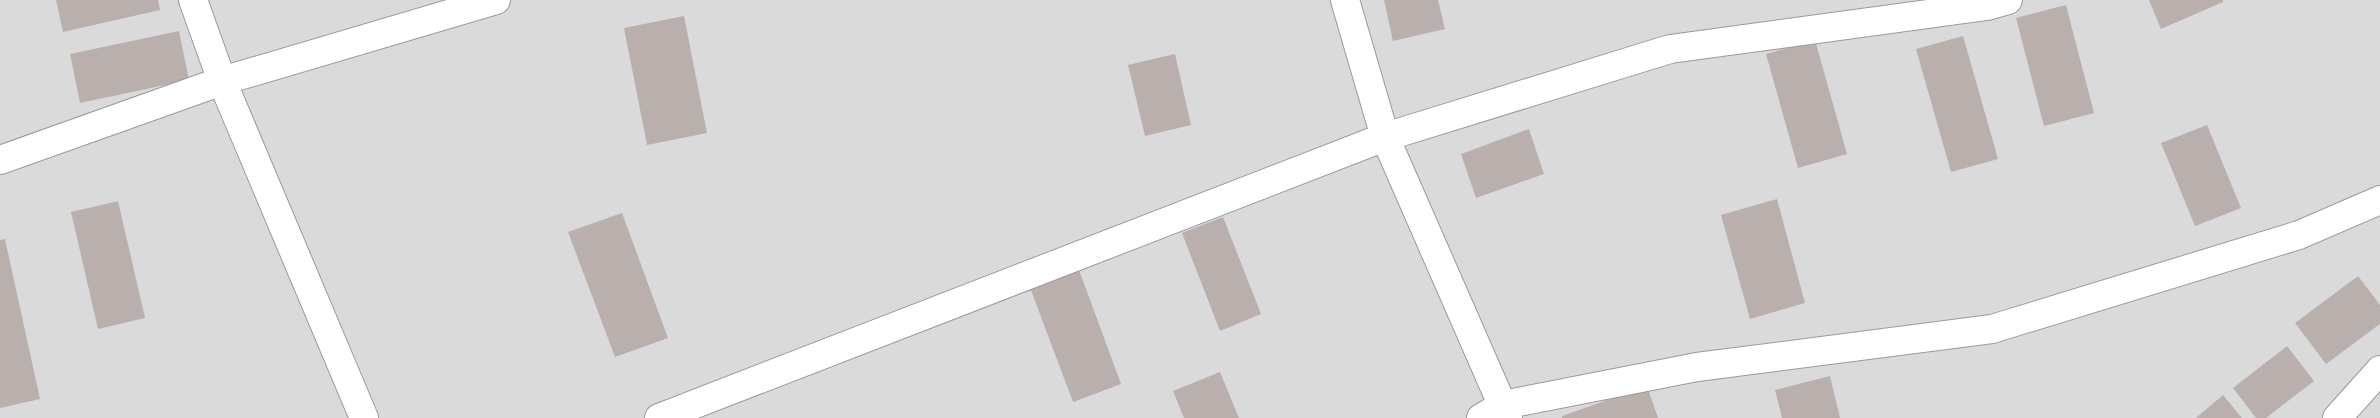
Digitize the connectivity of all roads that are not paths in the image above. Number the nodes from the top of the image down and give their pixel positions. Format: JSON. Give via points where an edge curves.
{"nodes":[{"id":1,"x":193,"y":0,"type":"edge"},
{"id":2,"x":496,"y":0,"type":"edge"},
{"id":3,"x":1345,"y":0,"type":"edge"},
{"id":4,"x":2008,"y":0,"type":"edge"},
{"id":5,"x":222,"y":81,"type":"junction"},
{"id":6,"x":1385,"y":137,"type":"junction"},
{"id":7,"x":0,"y":160,"type":"edge"},
{"id":8,"x":2380,"y":200,"type":"edge"},
{"id":9,"x":2380,"y":370,"type":"edge"},
{"id":10,"x":1497,"y":414,"type":"edge"},
{"id":11,"x":364,"y":418,"type":"edge"},
{"id":12,"x":659,"y":418,"type":"edge"},
{"id":13,"x":2337,"y":418,"type":"edge"}],
"edges":[{"from":1,"to":5,"type":"street"},
{"from":2,"to":5,"type":"street"},
{"from":3,"to":6,"type":"street"},
{"from":4,"to":6,"type":"street","via":[[1986,6],[1670,49]]},
{"from":5,"to":7,"type":"street"},
{"from":5,"to":11,"type":"street"},
{"from":6,"to":10,"type":"street"},
{"from":6,"to":12,"type":"street"},
{"from":8,"to":10,"type":"street","via":[[2300,235],[1992,329],[1697,367]]},
{"from":9,"to":13,"type":"street"}]}
